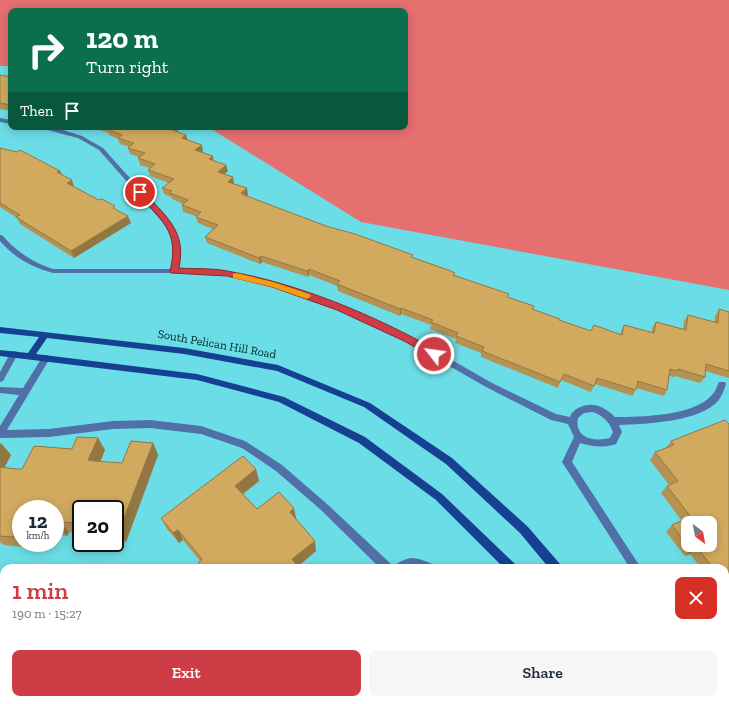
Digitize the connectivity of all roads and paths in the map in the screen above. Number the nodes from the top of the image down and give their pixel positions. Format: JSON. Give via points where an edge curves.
{"nodes":[{"id":1,"x":56,"y":130,"type":"edge"},
{"id":2,"x":0,"y":237,"type":"edge"},
{"id":3,"x":174,"y":271,"type":"junction"},
{"id":4,"x":0,"y":330,"type":"edge"},
{"id":5,"x":45,"y":335,"type":"junction"},
{"id":6,"x":0,"y":353,"type":"edge"},
{"id":7,"x":14,"y":354,"type":"junction"},
{"id":8,"x":31,"y":356,"type":"junction"},
{"id":9,"x":46,"y":358,"type":"junction"},
{"id":10,"x":0,"y":378,"type":"edge"},
{"id":11,"x":722,"y":384,"type":"dead end"},
{"id":12,"x":0,"y":390,"type":"edge"},
{"id":13,"x":25,"y":392,"type":"junction"},
{"id":14,"x":614,"y":421,"type":"junction"},
{"id":15,"x":574,"y":422,"type":"junction"},
{"id":16,"x":0,"y":434,"type":"edge"},
{"id":17,"x":579,"y":436,"type":"junction"},
{"id":18,"x":382,"y":564,"type":"edge"},
{"id":19,"x":409,"y":564,"type":"edge"},
{"id":20,"x":423,"y":564,"type":"edge"},
{"id":21,"x":507,"y":564,"type":"edge"},
{"id":22,"x":553,"y":564,"type":"edge"},
{"id":23,"x":633,"y":564,"type":"edge"}],
"edges":[{"from":1,"to":3,"type":"lane","via":[[80,137],[101,149],[168,224],[176,239],[178,255]]},
{"from":2,"to":3,"type":"lane","via":[[21,259],[53,271]]},
{"from":3,"to":15,"type":"lane","via":[[227,273],[273,284],[340,308],[407,338],[548,414]]},
{"from":4,"to":5,"type":"street","name":"South Pelican Hill Road"},
{"from":5,"to":8,"type":"street"},
{"from":5,"to":22,"type":"street","name":"South Pelican Hill Road","via":[[184,351],[278,368],[367,405],[449,461],[524,530]]},
{"from":6,"to":7,"type":"street"},
{"from":7,"to":8,"type":"street"},
{"from":7,"to":10,"type":"lane"},
{"from":8,"to":9,"type":"street"},
{"from":9,"to":13,"type":"lane"},
{"from":9,"to":21,"type":"street","via":[[197,377],[281,399],[362,440],[439,497]]},
{"from":11,"to":14,"type":"lane","via":[[713,400],[677,416],[643,421]]},
{"from":12,"to":13,"type":"lane"},
{"from":13,"to":16,"type":"lane"},
{"from":14,"to":15,"type":"lane","via":[[605,413],[593,408],[582,410],[574,416]]},
{"from":14,"to":17,"type":"lane","via":[[618,432],[613,441],[603,445],[590,443]]},
{"from":15,"to":17,"type":"lane","via":[[573,426]]},
{"from":16,"to":18,"type":"lane","via":[[49,434],[113,425],[150,424],[201,430],[245,445],[279,468],[324,507]]},
{"from":17,"to":23,"type":"lane","via":[[567,462]]},
{"from":19,"to":20,"type":"lane"}]}
